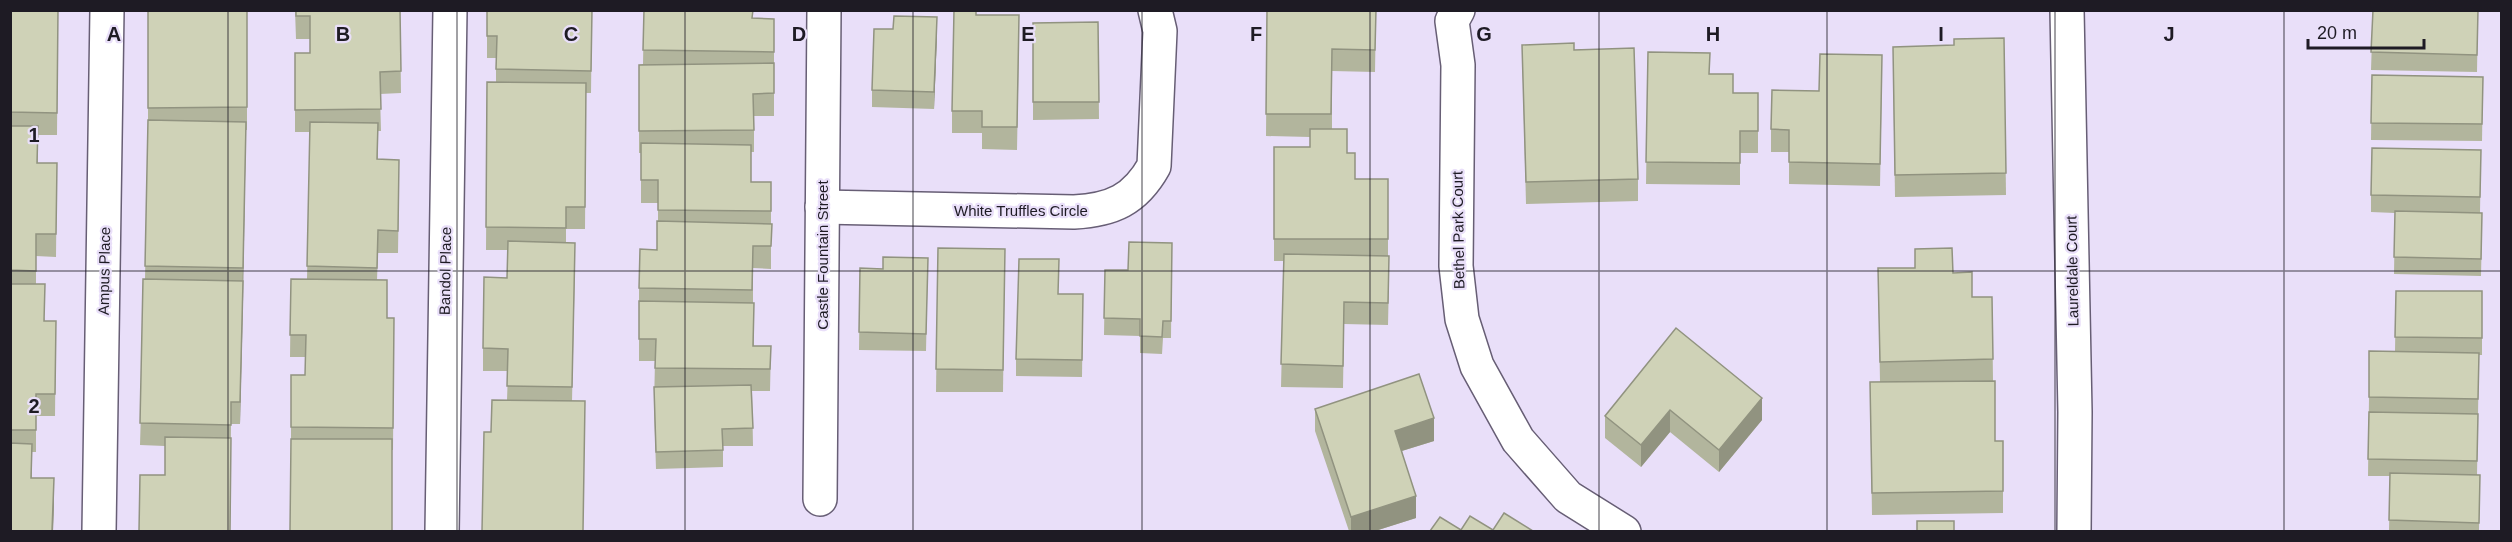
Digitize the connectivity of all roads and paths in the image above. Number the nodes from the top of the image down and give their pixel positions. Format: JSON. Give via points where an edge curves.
{"nodes":[{"id":1,"x":107,"y":10,"type":"edge"},
{"id":2,"x":450,"y":10,"type":"edge"},
{"id":3,"x":824,"y":10,"type":"edge"},
{"id":4,"x":1155,"y":10,"type":"edge"},
{"id":5,"x":1458,"y":10,"type":"edge"},
{"id":6,"x":2067,"y":10,"type":"edge"},
{"id":7,"x":822,"y":207,"type":"junction"},
{"id":8,"x":820,"y":499,"type":"dead end"},
{"id":9,"x":99,"y":531,"type":"edge"},
{"id":10,"x":442,"y":531,"type":"edge"},
{"id":11,"x":1624,"y":531,"type":"edge"},
{"id":12,"x":2074,"y":531,"type":"edge"}],
"edges":[{"from":1,"to":9,"type":"street","name":"Ampus Place"},
{"from":2,"to":10,"type":"street","name":"Bandol Place"},
{"from":3,"to":7,"type":"street","name":"Castle Fountain Street"},
{"from":4,"to":7,"type":"street","name":"White Truffles Circle","via":[[1160,31],[1154,166],[1144,184],[1123,201],[1098,210],[1074,212]]},
{"from":5,"to":11,"type":"street","name":"Bethel Park Court","via":[[1452,21],[1458,65],[1456,266],[1462,320],[1477,366],[1518,440],[1568,497]]},
{"from":6,"to":12,"type":"street","name":"Laureldale Court"},
{"from":7,"to":8,"type":"street","name":"Castle Fountain Street"}]}
